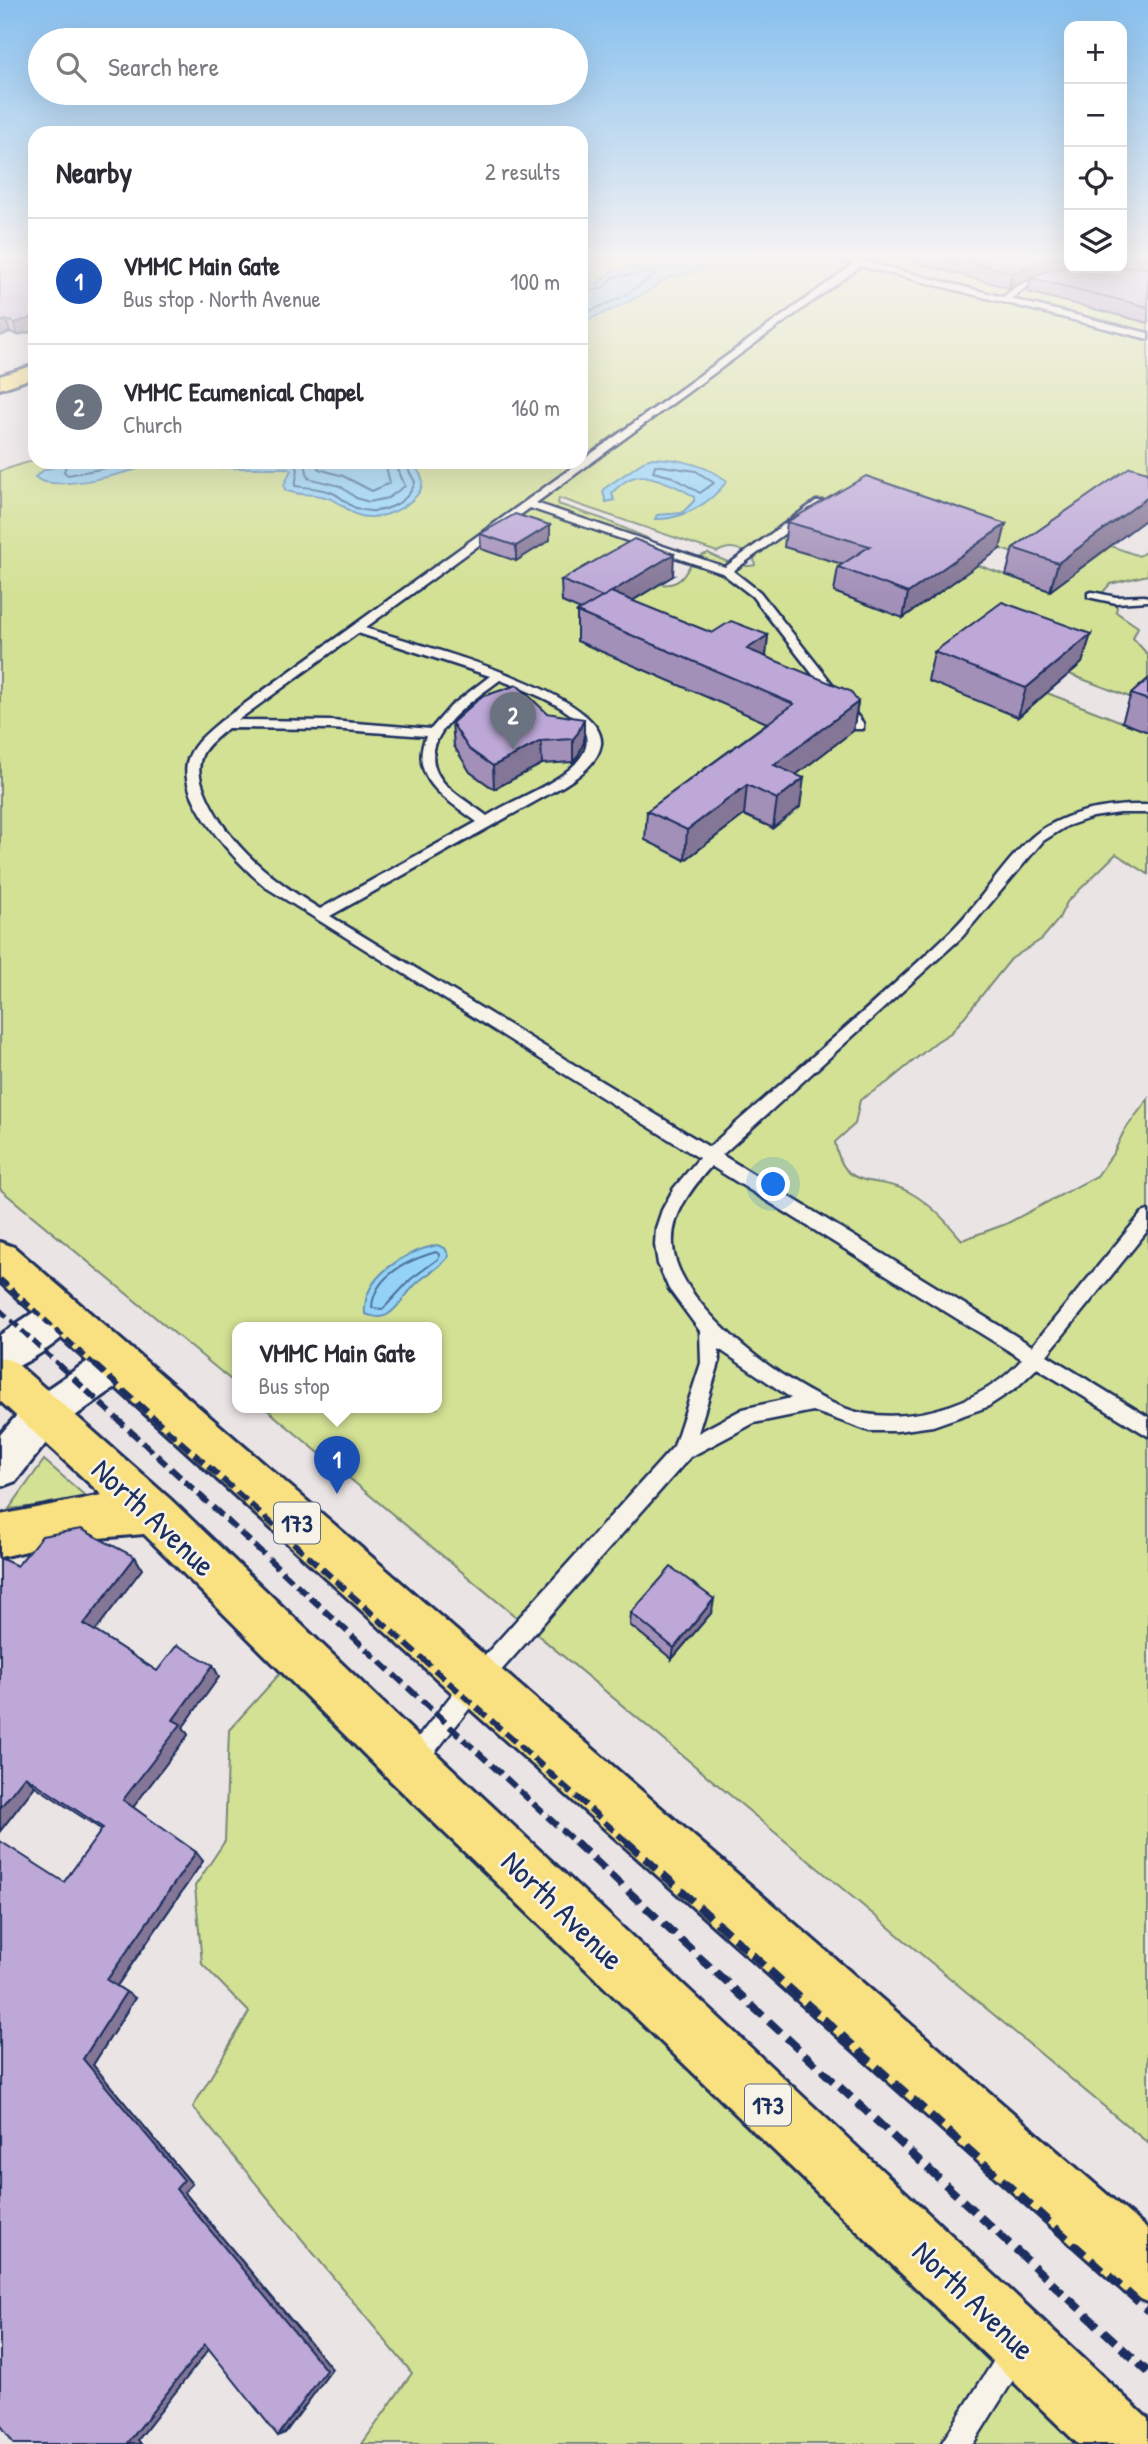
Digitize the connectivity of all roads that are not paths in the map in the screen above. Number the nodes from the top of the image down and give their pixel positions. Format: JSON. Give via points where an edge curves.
{"nodes":[{"id":1,"x":716,"y":368,"type":"edge"},
{"id":2,"x":28,"y":373,"type":"edge"},
{"id":3,"x":0,"y":383,"type":"edge"},
{"id":4,"x":588,"y":461,"type":"edge"},
{"id":5,"x":577,"y":469,"type":"edge"},
{"id":6,"x":820,"y":503,"type":"edge"},
{"id":7,"x":529,"y":504,"type":"junction"},
{"id":8,"x":726,"y":571,"type":"junction"},
{"id":9,"x":1092,"y":595,"type":"dead end"},
{"id":10,"x":1147,"y":601,"type":"edge"},
{"id":11,"x":357,"y":629,"type":"junction"},
{"id":12,"x":499,"y":675,"type":"junction"},
{"id":13,"x":225,"y":724,"type":"junction"},
{"id":14,"x":859,"y":726,"type":"dead end"},
{"id":15,"x":432,"y":733,"type":"junction"},
{"id":16,"x":1148,"y":809,"type":"edge"},
{"id":17,"x":486,"y":822,"type":"junction"},
{"id":18,"x":319,"y":916,"type":"junction"},
{"id":19,"x":709,"y":1157,"type":"junction"},
{"id":20,"x":1148,"y":1218,"type":"edge"},
{"id":21,"x":0,"y":1258,"type":"edge"},
{"id":22,"x":63,"y":1314,"type":"junction"},
{"id":23,"x":709,"y":1330,"type":"junction"},
{"id":24,"x":1036,"y":1356,"type":"junction"},
{"id":25,"x":0,"y":1357,"type":"edge"},
{"id":26,"x":118,"y":1363,"type":"junction"},
{"id":27,"x":0,"y":1375,"type":"edge"},
{"id":28,"x":815,"y":1402,"type":"junction"},
{"id":29,"x":43,"y":1415,"type":"junction"},
{"id":30,"x":1148,"y":1427,"type":"edge"},
{"id":31,"x":683,"y":1451,"type":"junction"},
{"id":32,"x":0,"y":1467,"type":"edge"},
{"id":33,"x":154,"y":1514,"type":"junction"},
{"id":34,"x":0,"y":1536,"type":"edge"},
{"id":35,"x":477,"y":1682,"type":"junction"},
{"id":36,"x":411,"y":1765,"type":"junction"},
{"id":37,"x":1148,"y":2272,"type":"edge"},
{"id":38,"x":1020,"y":2344,"type":"junction"},
{"id":39,"x":956,"y":2444,"type":"edge"},
{"id":40,"x":1126,"y":2444,"type":"edge"}],
"edges":[{"from":1,"to":4,"type":"lane"},
{"from":2,"to":3,"type":"main road"},
{"from":5,"to":7,"type":"lane"},
{"from":6,"to":8,"type":"lane"},
{"from":7,"to":8,"type":"lane"},
{"from":7,"to":11,"type":"lane"},
{"from":8,"to":14,"type":"lane","via":[[755,594]]},
{"from":9,"to":10,"type":"lane"},
{"from":11,"to":12,"type":"lane"},
{"from":11,"to":13,"type":"lane"},
{"from":12,"to":15,"type":"lane"},
{"from":12,"to":17,"type":"lane","via":[[581,713],[594,737],[584,765]]},
{"from":13,"to":15,"type":"lane","via":[[331,724]]},
{"from":13,"to":18,"type":"lane","via":[[194,757],[191,773],[207,810],[232,851],[262,878]]},
{"from":15,"to":17,"type":"lane","via":[[425,753],[432,775]]},
{"from":16,"to":19,"type":"lane","via":[[1098,812],[1048,830],[957,934]]},
{"from":17,"to":18,"type":"lane"},
{"from":18,"to":19,"type":"lane"},
{"from":19,"to":23,"type":"lane","via":[[678,1194],[663,1245],[671,1280]]},
{"from":19,"to":24,"type":"lane"},
{"from":20,"to":24,"type":"lane"},
{"from":21,"to":22,"type":"main road","number":"173"},
{"from":22,"to":25,"type":"main road"},
{"from":22,"to":26,"type":"main road","number":"173"},
{"from":23,"to":28,"type":"lane"},
{"from":23,"to":31,"type":"lane","via":[[710,1363]]},
{"from":24,"to":28,"type":"lane","via":[[988,1399],[943,1417],[863,1422]]},
{"from":24,"to":30,"type":"lane"},
{"from":26,"to":29,"type":"main road"},
{"from":26,"to":35,"type":"main road","number":"173"},
{"from":27,"to":29,"type":"main road","name":"North Avenue","number":"173"},
{"from":28,"to":31,"type":"lane","via":[[750,1415]]},
{"from":29,"to":32,"type":"main road"},
{"from":29,"to":33,"type":"main road","name":"North Avenue","number":"173"},
{"from":31,"to":35,"type":"lane"},
{"from":33,"to":34,"type":"main road","via":[[110,1513]]},
{"from":33,"to":36,"type":"main road","name":"North Avenue","number":"173"},
{"from":35,"to":36,"type":"lane"},
{"from":35,"to":37,"type":"main road","number":"173"},
{"from":36,"to":38,"type":"main road","name":"North Avenue","number":"173"},
{"from":38,"to":39,"type":"lane"},
{"from":38,"to":40,"type":"main road","name":"North Avenue","number":"173"}]}
